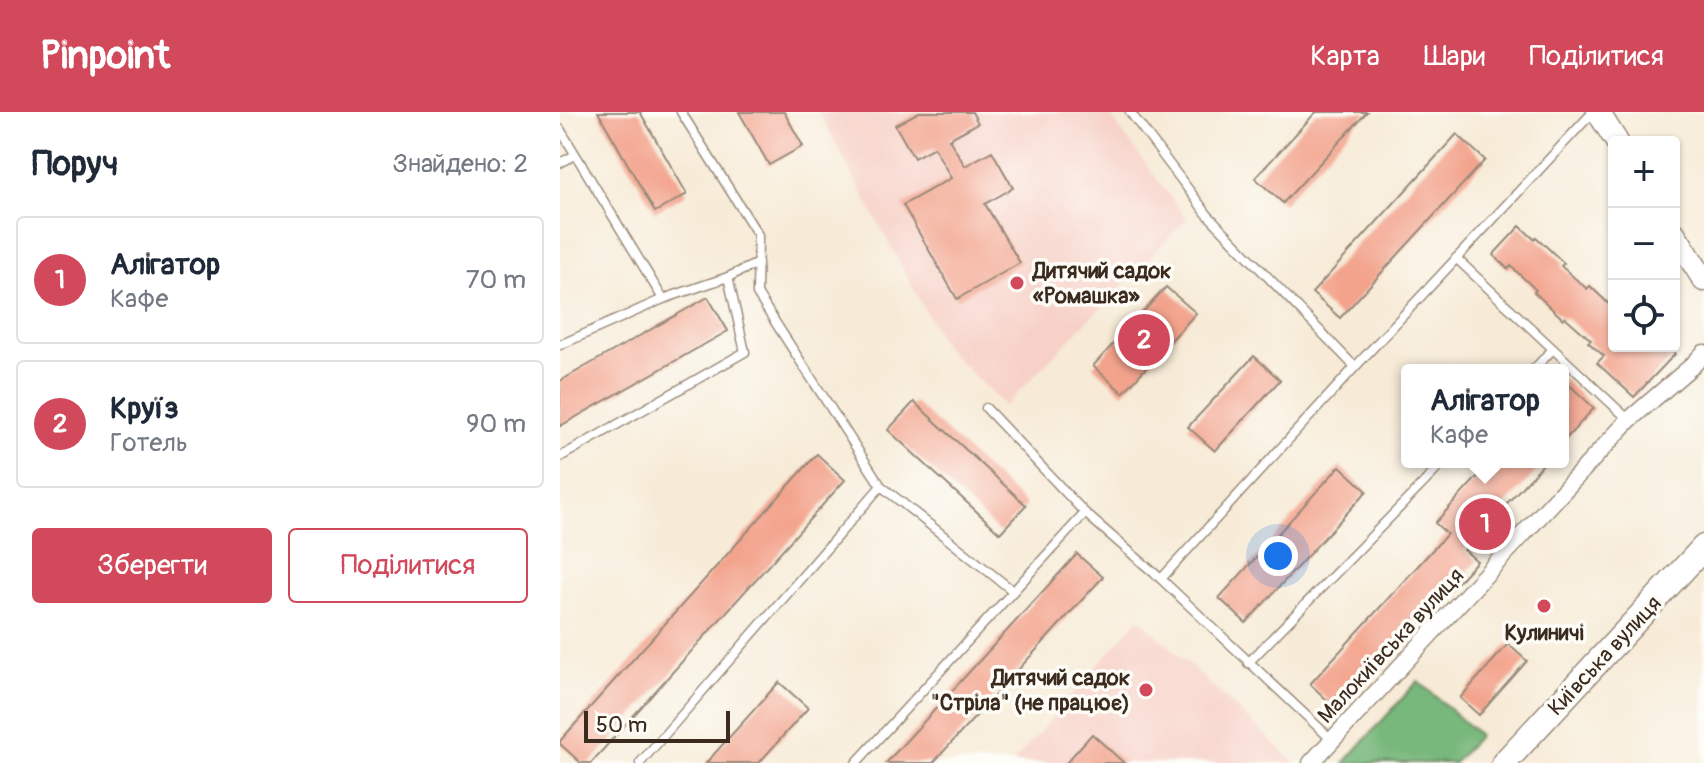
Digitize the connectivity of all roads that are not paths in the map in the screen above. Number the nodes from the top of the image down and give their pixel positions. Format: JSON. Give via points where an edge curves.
{"nodes":[{"id":1,"x":681,"y":112,"type":"edge"},
{"id":2,"x":1130,"y":112,"type":"edge"},
{"id":3,"x":1596,"y":112,"type":"edge"},
{"id":4,"x":560,"y":129,"type":"edge"},
{"id":5,"x":1613,"y":136,"type":"edge"},
{"id":6,"x":575,"y":155,"type":"junction"},
{"id":7,"x":560,"y":163,"type":"edge"},
{"id":8,"x":1680,"y":242,"type":"edge"},
{"id":9,"x":1456,"y":258,"type":"junction"},
{"id":10,"x":758,"y":263,"type":"junction"},
{"id":11,"x":728,"y":277,"type":"junction"},
{"id":12,"x":1704,"y":280,"type":"edge"},
{"id":13,"x":663,"y":299,"type":"junction"},
{"id":14,"x":560,"y":345,"type":"edge"},
{"id":15,"x":1553,"y":349,"type":"junction"},
{"id":16,"x":1704,"y":353,"type":"edge"},
{"id":17,"x":1539,"y":364,"type":"edge"},
{"id":18,"x":1355,"y":367,"type":"junction"},
{"id":19,"x":986,"y":408,"type":"dead end"},
{"id":20,"x":1629,"y":420,"type":"junction"},
{"id":21,"x":560,"y":457,"type":"edge"},
{"id":22,"x":1438,"y":468,"type":"edge"},
{"id":23,"x":881,"y":486,"type":"junction"},
{"id":24,"x":1085,"y":513,"type":"junction"},
{"id":25,"x":1704,"y":547,"type":"edge"},
{"id":26,"x":1161,"y":579,"type":"junction"},
{"id":27,"x":1013,"y":591,"type":"junction"},
{"id":28,"x":1248,"y":663,"type":"junction"},
{"id":29,"x":1332,"y":740,"type":"junction"},
{"id":30,"x":640,"y":763,"type":"edge"},
{"id":31,"x":856,"y":763,"type":"edge"},
{"id":32,"x":1311,"y":763,"type":"edge"},
{"id":33,"x":1504,"y":763,"type":"edge"}],
"edges":[{"from":1,"to":10,"type":"lane","via":[[758,235]]},
{"from":2,"to":18,"type":"lane","via":[[1207,214]]},
{"from":3,"to":5,"type":"main road"},
{"from":3,"to":9,"type":"lane"},
{"from":4,"to":6,"type":"lane"},
{"from":6,"to":7,"type":"lane"},
{"from":6,"to":13,"type":"lane"},
{"from":8,"to":12,"type":"main road"},
{"from":9,"to":15,"type":"lane"},
{"from":9,"to":18,"type":"lane"},
{"from":10,"to":11,"type":"lane"},
{"from":10,"to":23,"type":"lane","via":[[757,294]]},
{"from":11,"to":13,"type":"lane"},
{"from":11,"to":21,"type":"lane","via":[[745,352]]},
{"from":13,"to":14,"type":"lane"},
{"from":15,"to":17,"type":"lane"},
{"from":15,"to":20,"type":"lane"},
{"from":16,"to":20,"type":"street","name":"Малокиївська вулиця"},
{"from":18,"to":26,"type":"lane"},
{"from":19,"to":24,"type":"lane"},
{"from":20,"to":29,"type":"street","name":"Малокиївська вулиця"},
{"from":22,"to":28,"type":"lane"},
{"from":23,"to":27,"type":"lane"},
{"from":23,"to":30,"type":"lane"},
{"from":24,"to":26,"type":"lane"},
{"from":24,"to":27,"type":"lane"},
{"from":25,"to":33,"type":"main road","name":"Київська вулиця"},
{"from":26,"to":28,"type":"lane"},
{"from":27,"to":31,"type":"lane"},
{"from":28,"to":29,"type":"lane"},
{"from":29,"to":32,"type":"street","name":"Малокиївська вулиця"}]}
